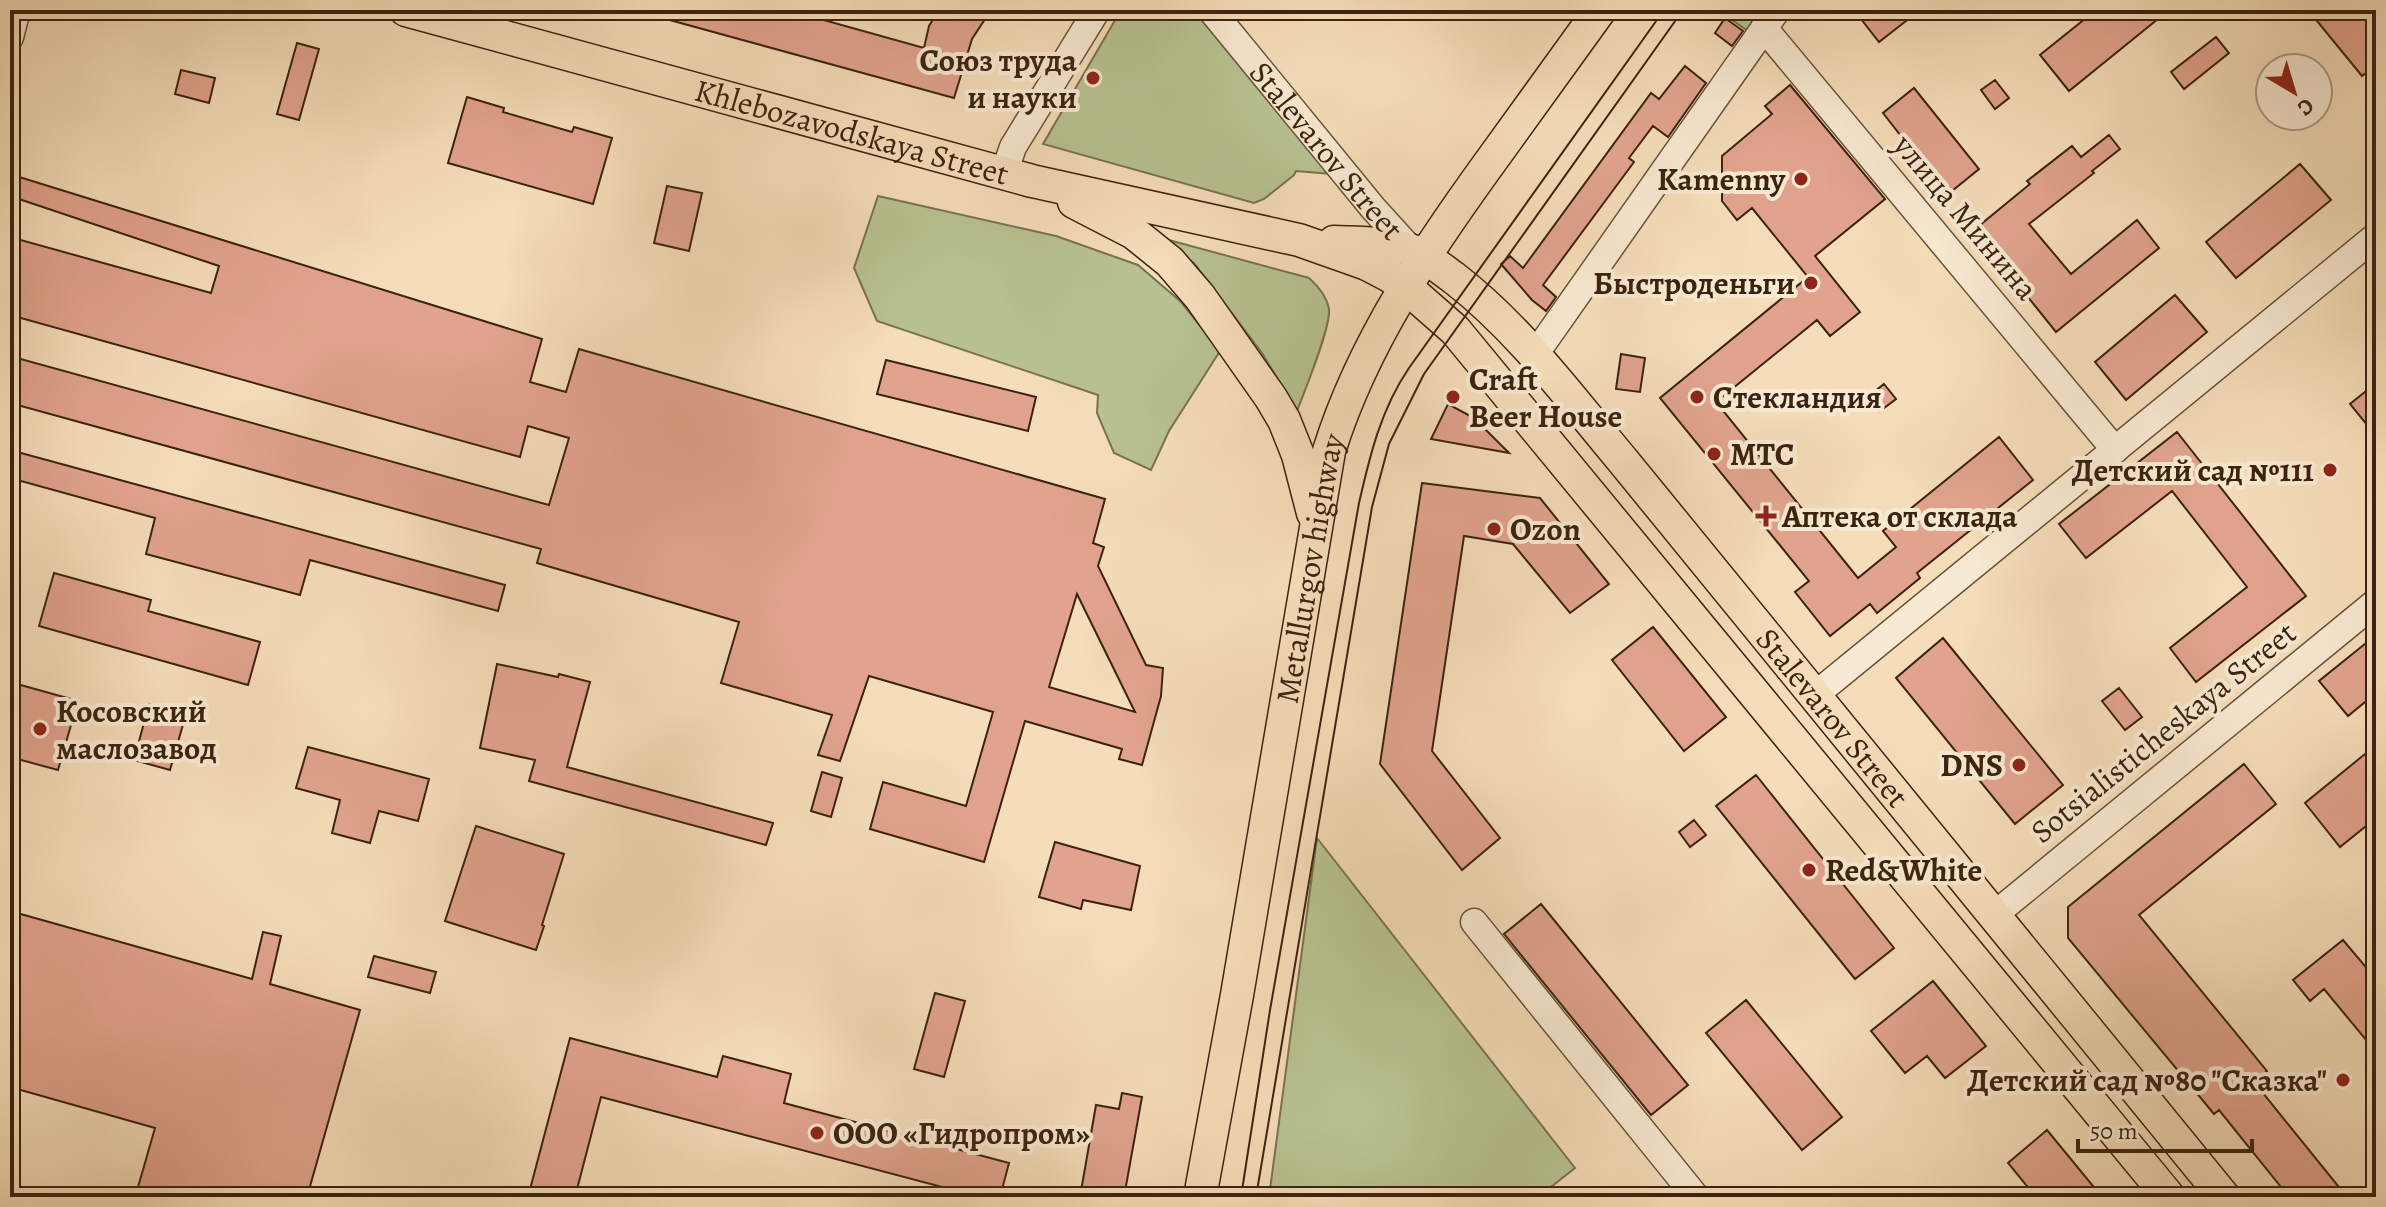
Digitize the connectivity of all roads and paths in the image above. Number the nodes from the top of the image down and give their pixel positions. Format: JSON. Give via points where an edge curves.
{"nodes":[{"id":1,"x":17,"y":10,"type":"edge"},
{"id":2,"x":406,"y":10,"type":"edge"},
{"id":3,"x":1097,"y":10,"type":"edge"},
{"id":4,"x":1211,"y":10,"type":"edge"},
{"id":5,"x":1600,"y":10,"type":"edge"},
{"id":6,"x":1771,"y":19,"type":"edge"},
{"id":7,"x":10,"y":37,"type":"edge"},
{"id":8,"x":1018,"y":177,"type":"junction"},
{"id":9,"x":2376,"y":236,"type":"edge"},
{"id":10,"x":1299,"y":240,"type":"junction"},
{"id":11,"x":1418,"y":254,"type":"junction"},
{"id":12,"x":1406,"y":287,"type":"junction"},
{"id":13,"x":1534,"y":356,"type":"junction"},
{"id":14,"x":1500,"y":385,"type":"junction"},
{"id":15,"x":2115,"y":450,"type":"junction"},
{"id":16,"x":1317,"y":526,"type":"junction"},
{"id":17,"x":2376,"y":602,"type":"edge"},
{"id":18,"x":1815,"y":695,"type":"junction"},
{"id":19,"x":1780,"y":725,"type":"junction"},
{"id":20,"x":1994,"y":915,"type":"junction"},
{"id":21,"x":1474,"y":922,"type":"dead end"},
{"id":22,"x":1200,"y":1197,"type":"edge"},
{"id":23,"x":1696,"y":1197,"type":"edge"},
{"id":24,"x":2169,"y":1197,"type":"edge"},
{"id":25,"x":2224,"y":1197,"type":"edge"}],
"edges":[{"from":1,"to":7,"type":"street"},
{"from":2,"to":8,"type":"main road","name":"Khlebozavodskaya Street"},
{"from":3,"to":8,"type":"street","via":[[1013,147]]},
{"from":4,"to":11,"type":"street","name":"Stalevarov Street","via":[[1373,208]]},
{"from":5,"to":11,"type":"main road","name":"Metallurgov highway"},
{"from":6,"to":13,"type":"street"},
{"from":6,"to":15,"type":"street","name":"улица Минина"},
{"from":8,"to":10,"type":"main road","name":"Khlebozavodskaya Street"},
{"from":8,"to":16,"type":"main road","via":[[1134,233],[1190,285],[1284,420]]},
{"from":9,"to":15,"type":"street"},
{"from":10,"to":11,"type":"main road","name":"Khlebozavodskaya Street","via":[[1393,246]]},
{"from":10,"to":12,"type":"main road","name":"Khlebozavodskaya Street","via":[[1367,264]]},
{"from":11,"to":12,"type":"main road","name":"Metallurgov highway"},
{"from":11,"to":13,"type":"main road","name":"Stalevarov Street","via":[[1478,297]]},
{"from":12,"to":14,"type":"main road","name":"Stalevarov Street","via":[[1455,330]]},
{"from":12,"to":16,"type":"main road","name":"Metallurgov highway","via":[[1342,410],[1329,451]]},
{"from":13,"to":14,"type":"main road"},
{"from":13,"to":18,"type":"main road","name":"Stalevarov Street"},
{"from":14,"to":19,"type":"main road","name":"Stalevarov Street"},
{"from":15,"to":18,"type":"street"},
{"from":16,"to":22,"type":"main road","name":"Metallurgov highway"},
{"from":17,"to":20,"type":"street","name":"Sotsialisticheskaya Street"},
{"from":18,"to":19,"type":"main road"},
{"from":18,"to":20,"type":"main road","name":"Stalevarov Street"},
{"from":19,"to":24,"type":"main road","name":"Stalevarov Street"},
{"from":20,"to":25,"type":"main road","name":"Stalevarov Street"},
{"from":21,"to":23,"type":"street"}]}
